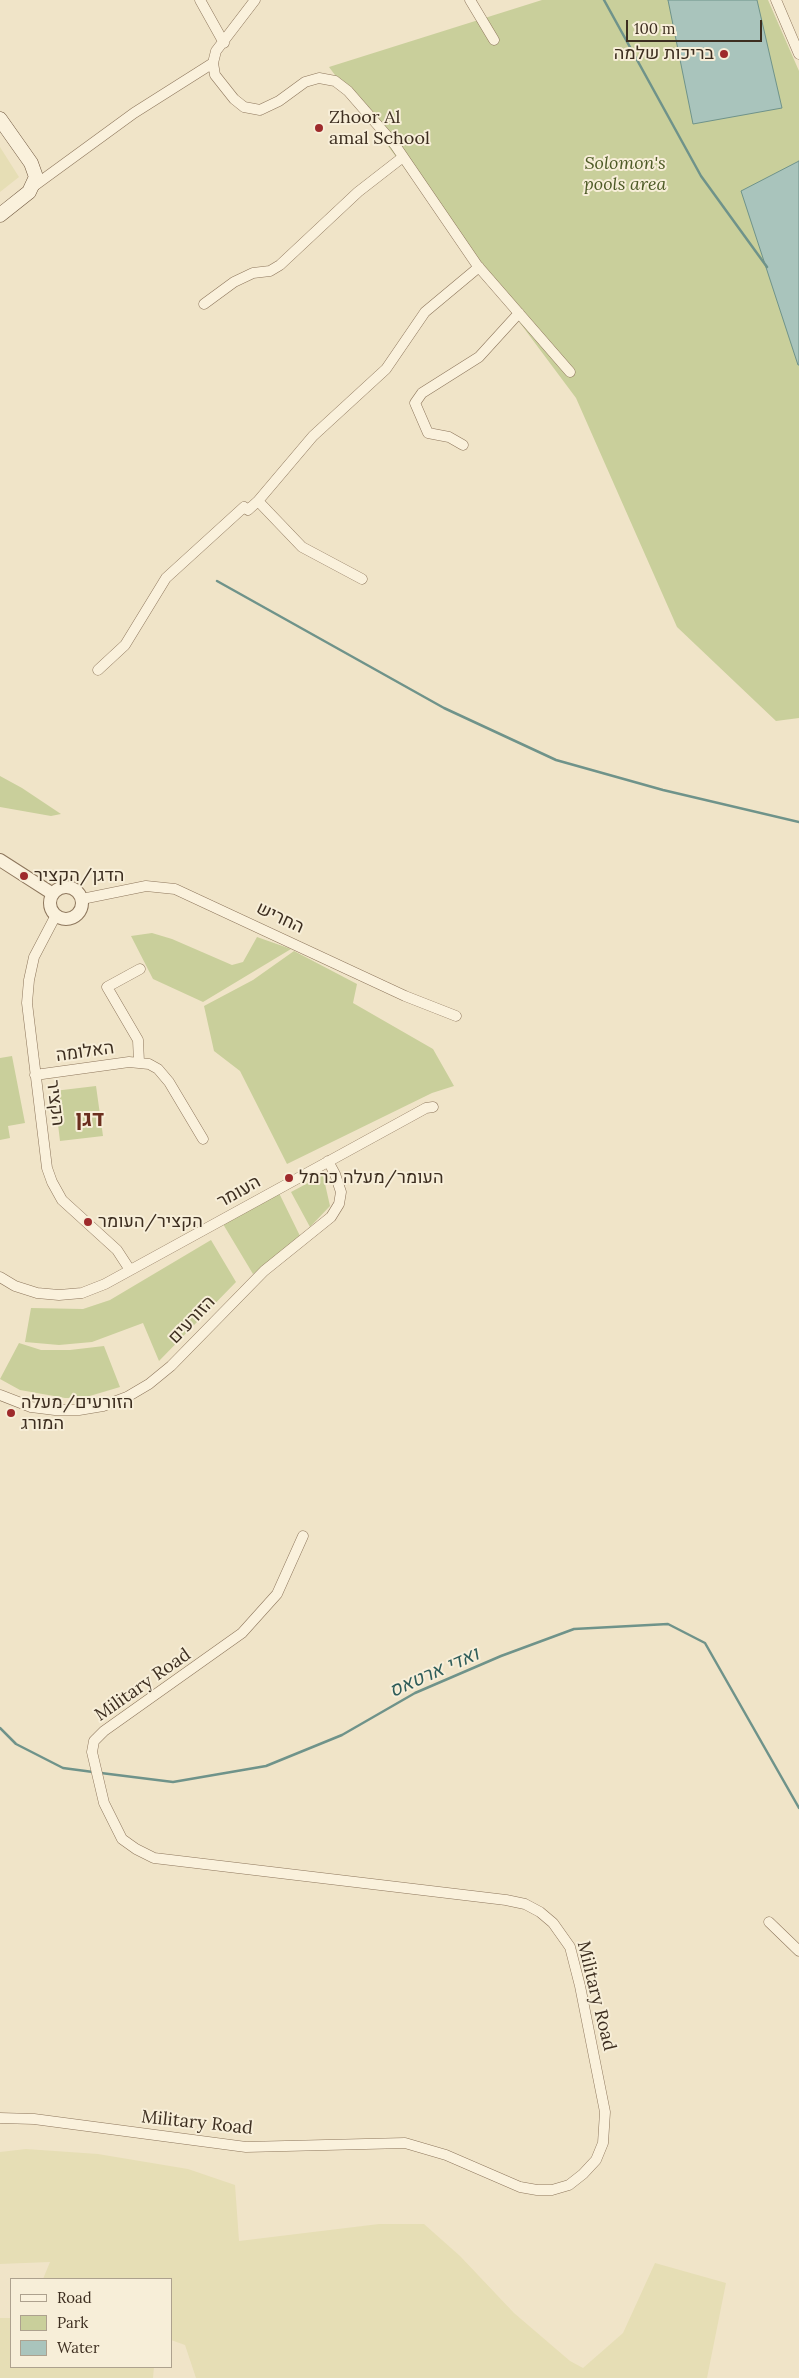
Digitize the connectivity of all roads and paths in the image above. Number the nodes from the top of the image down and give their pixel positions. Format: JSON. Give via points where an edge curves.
{"nodes":[{"id":1,"x":200,"y":0,"type":"edge"},
{"id":2,"x":255,"y":0,"type":"edge"},
{"id":3,"x":470,"y":0,"type":"edge"},
{"id":4,"x":776,"y":0,"type":"edge"},
{"id":5,"x":494,"y":40,"type":"dead end"},
{"id":6,"x":224,"y":43,"type":"junction"},
{"id":7,"x":799,"y":54,"type":"edge"},
{"id":8,"x":213,"y":63,"type":"junction"},
{"id":9,"x":0,"y":118,"type":"edge"},
{"id":10,"x":0,"y":130,"type":"edge"},
{"id":11,"x":403,"y":157,"type":"junction"},
{"id":12,"x":34,"y":169,"type":"junction"},
{"id":13,"x":50,"y":174,"type":"junction"},
{"id":14,"x":34,"y":186,"type":"junction"},
{"id":15,"x":0,"y":206,"type":"edge"},
{"id":16,"x":0,"y":215,"type":"edge"},
{"id":17,"x":479,"y":268,"type":"junction"},
{"id":18,"x":204,"y":304,"type":"dead end"},
{"id":19,"x":519,"y":313,"type":"junction"},
{"id":20,"x":570,"y":372,"type":"dead end"},
{"id":21,"x":463,"y":445,"type":"dead end"},
{"id":22,"x":258,"y":502,"type":"junction"},
{"id":23,"x":362,"y":579,"type":"dead end"},
{"id":24,"x":98,"y":670,"type":"dead end"},
{"id":25,"x":0,"y":860,"type":"edge"},
{"id":26,"x":53,"y":894,"type":"junction"},
{"id":27,"x":82,"y":899,"type":"junction"},
{"id":28,"x":56,"y":915,"type":"junction"},
{"id":29,"x":140,"y":969,"type":"dead end"},
{"id":30,"x":456,"y":1016,"type":"dead end"},
{"id":31,"x":140,"y":1062,"type":"junction"},
{"id":32,"x":35,"y":1075,"type":"junction"},
{"id":33,"x":433,"y":1107,"type":"dead end"},
{"id":34,"x":203,"y":1139,"type":"dead end"},
{"id":35,"x":328,"y":1162,"type":"junction"},
{"id":36,"x":130,"y":1270,"type":"junction"},
{"id":37,"x":0,"y":1277,"type":"edge"},
{"id":38,"x":0,"y":1394,"type":"edge"},
{"id":39,"x":303,"y":1536,"type":"dead end"},
{"id":40,"x":769,"y":1922,"type":"dead end"},
{"id":41,"x":799,"y":1951,"type":"edge"},
{"id":42,"x":0,"y":2118,"type":"edge"}],
"edges":[{"from":1,"to":6,"type":"street"},
{"from":2,"to":6,"type":"street"},
{"from":3,"to":5,"type":"street"},
{"from":4,"to":7,"type":"street"},
{"from":6,"to":8,"type":"street","via":[[216,51]]},
{"from":8,"to":11,"type":"street","via":[[215,75],[234,100],[253,109],[260,110],[279,101],[305,82],[319,78],[335,81],[348,90]]},
{"from":8,"to":13,"type":"street","via":[[134,113]]},
{"from":9,"to":12,"type":"main road"},
{"from":10,"to":15,"type":"main road","via":[[26,166],[29,177],[24,187]]},
{"from":11,"to":17,"type":"street"},
{"from":11,"to":18,"type":"street","via":[[358,192],[280,265],[234,282]]},
{"from":12,"to":13,"type":"street"},
{"from":12,"to":14,"type":"main road"},
{"from":13,"to":14,"type":"street"},
{"from":14,"to":16,"type":"main road"},
{"from":17,"to":19,"type":"street"},
{"from":17,"to":22,"type":"street","via":[[425,312],[386,369],[313,436]]},
{"from":19,"to":20,"type":"street"},
{"from":19,"to":21,"type":"street","via":[[479,357],[422,393],[415,403],[428,433],[449,437]]},
{"from":22,"to":23,"type":"street","via":[[302,547]]},
{"from":22,"to":24,"type":"street","via":[[248,510],[244,507],[166,578],[125,645]]},
{"from":25,"to":26,"type":"street"},
{"from":26,"to":27,"type":"street","via":[[58,888],[68,886],[77,890]]},
{"from":26,"to":28,"type":"street","via":[[50,903]]},
{"from":27,"to":28,"type":"street","via":[[81,909],[75,916],[65,919]]},
{"from":27,"to":30,"type":"street","name":"החריש","via":[[146,886],[180,890],[405,996]]},
{"from":28,"to":32,"type":"street","name":"הקציר","via":[[38,946],[28,986],[27,1014]]},
{"from":29,"to":31,"type":"street","name":"האלומה","via":[[107,987],[138,1043]]},
{"from":31,"to":32,"type":"street","name":"האלומה"},
{"from":31,"to":34,"type":"street","name":"האלומה","via":[[154,1066],[166,1077]]},
{"from":32,"to":36,"type":"street","name":"הקציר","via":[[46,1162],[52,1182],[66,1204],[117,1250]]},
{"from":33,"to":35,"type":"street","name":"העומר"},
{"from":35,"to":36,"type":"street","name":"העומר"},
{"from":35,"to":38,"type":"street","name":"הזורעים","via":[[341,1192],[339,1204],[331,1217],[264,1270],[150,1384],[103,1406],[79,1410],[31,1406]]},
{"from":36,"to":37,"type":"street","name":"העומר","via":[[105,1284],[59,1295],[37,1293]]},
{"from":39,"to":42,"type":"street","name":"Military Road","via":[[278,1594],[242,1633],[94,1741],[92,1752],[104,1803],[122,1838],[136,1850],[154,1858],[506,1900],[525,1904],[540,1912],[553,1923],[570,1947],[580,1986],[606,2112],[603,2143],[596,2160],[570,2185],[537,2190],[520,2187],[446,2155],[405,2143],[246,2147],[34,2119]]},
{"from":40,"to":41,"type":"street"}]}
